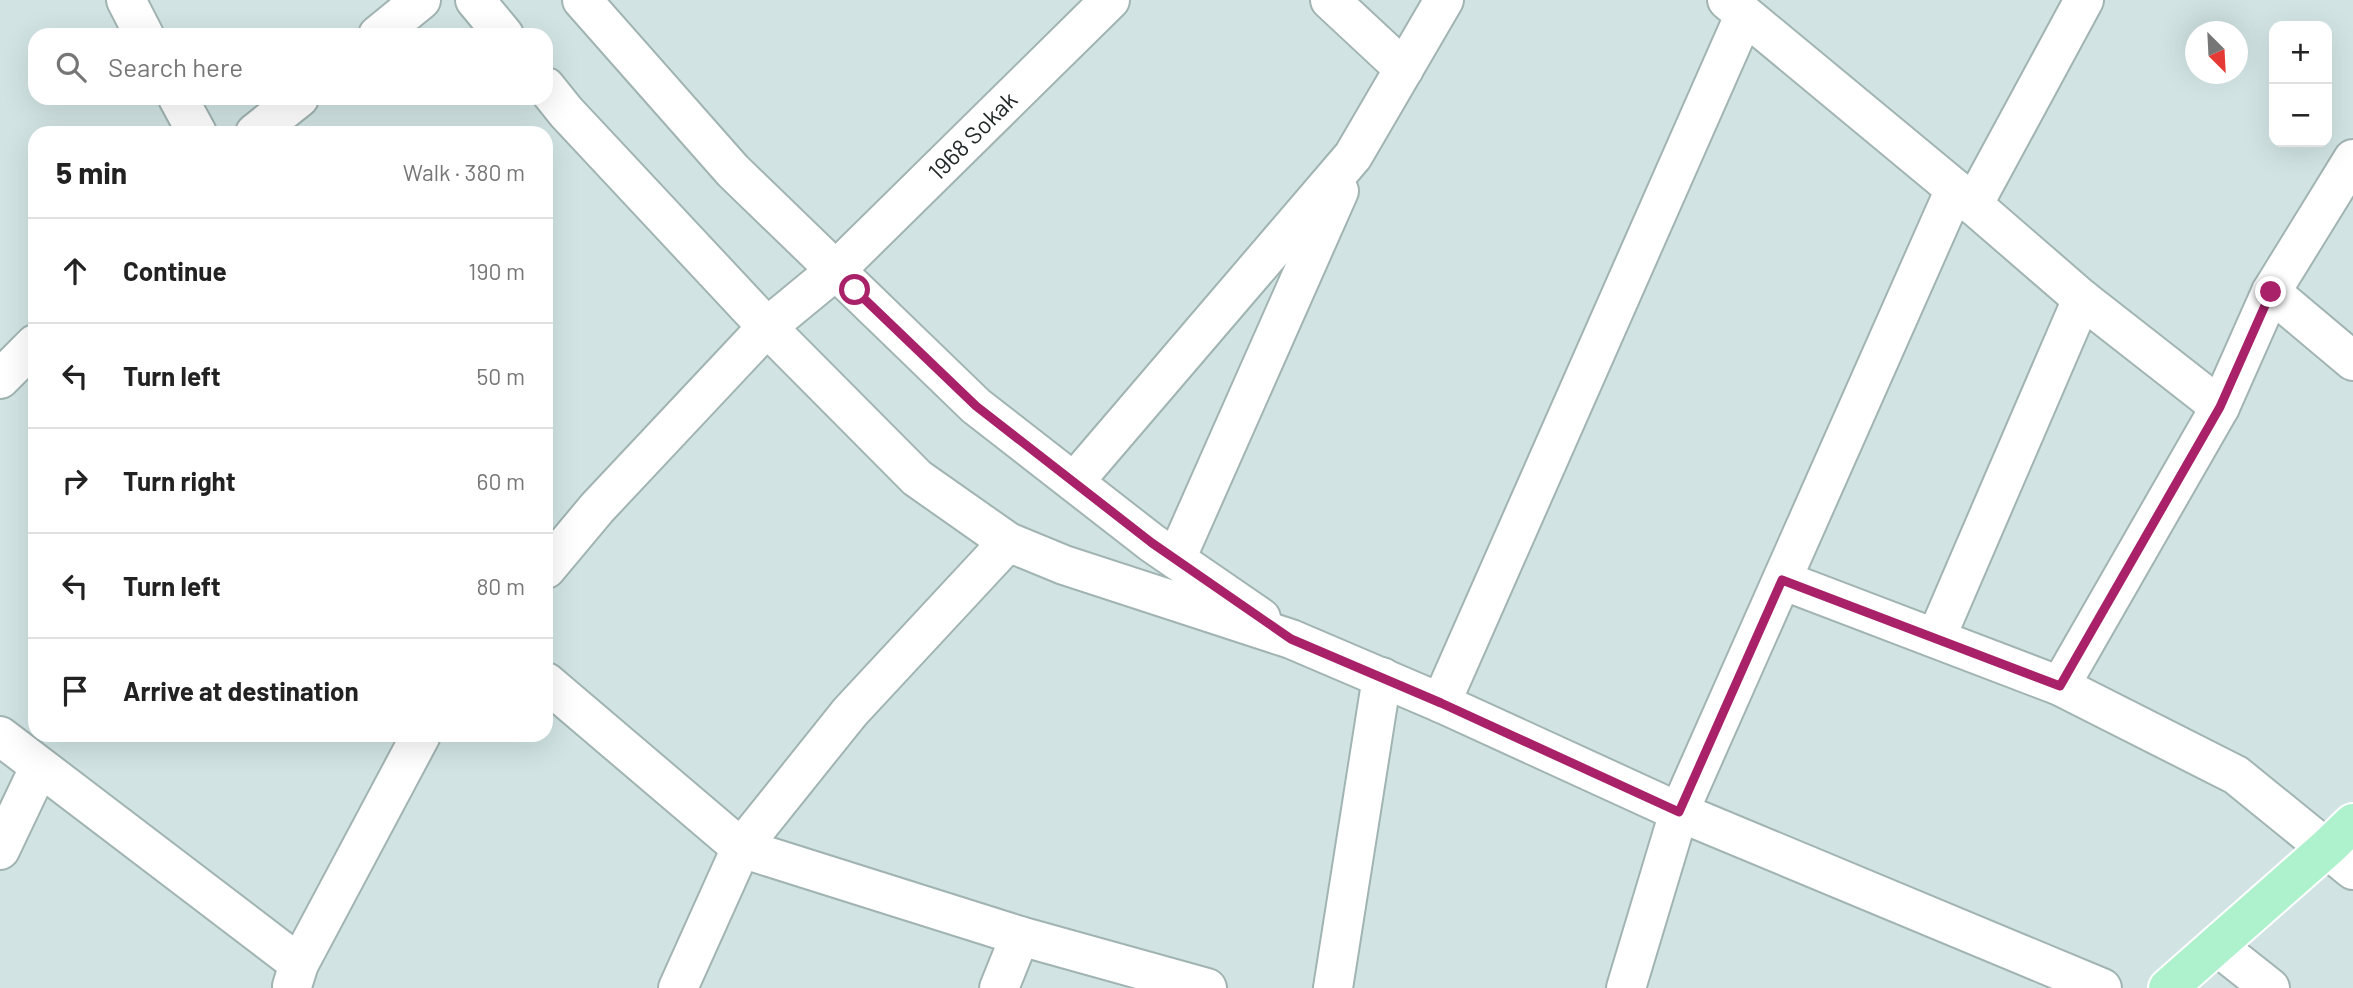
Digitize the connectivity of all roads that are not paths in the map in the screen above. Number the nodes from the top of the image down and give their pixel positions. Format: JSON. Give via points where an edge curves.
{"nodes":[{"id":1,"x":126,"y":0,"type":"edge"},
{"id":2,"x":421,"y":0,"type":"edge"},
{"id":3,"x":475,"y":0,"type":"edge"},
{"id":4,"x":582,"y":0,"type":"edge"},
{"id":5,"x":1110,"y":0,"type":"edge"},
{"id":6,"x":1330,"y":0,"type":"edge"},
{"id":7,"x":1444,"y":0,"type":"edge"},
{"id":8,"x":2084,"y":0,"type":"edge"},
{"id":9,"x":1735,"y":8,"type":"edge"},
{"id":10,"x":140,"y":28,"type":"edge"},
{"id":11,"x":386,"y":28,"type":"edge"},
{"id":12,"x":498,"y":28,"type":"edge"},
{"id":13,"x":1404,"y":69,"type":"junction"},
{"id":14,"x":553,"y":96,"type":"edge"},
{"id":15,"x":182,"y":105,"type":"edge"},
{"id":16,"x":290,"y":105,"type":"edge"},
{"id":17,"x":193,"y":126,"type":"edge"},
{"id":18,"x":264,"y":126,"type":"edge"},
{"id":19,"x":1358,"y":148,"type":"junction"},
{"id":20,"x":2353,"y":159,"type":"edge"},
{"id":21,"x":1964,"y":197,"type":"junction"},
{"id":22,"x":835,"y":271,"type":"junction"},
{"id":23,"x":2271,"y":292,"type":"junction"},
{"id":24,"x":2082,"y":299,"type":"junction"},
{"id":25,"x":768,"y":327,"type":"junction"},
{"id":26,"x":28,"y":351,"type":"edge"},
{"id":27,"x":2353,"y":360,"type":"edge"},
{"id":28,"x":0,"y":379,"type":"edge"},
{"id":29,"x":2220,"y":407,"type":"junction"},
{"id":30,"x":1074,"y":482,"type":"junction"},
{"id":31,"x":1008,"y":542,"type":"junction"},
{"id":32,"x":1176,"y":559,"type":"junction"},
{"id":33,"x":553,"y":561,"type":"edge"},
{"id":34,"x":1782,"y":580,"type":"junction"},
{"id":35,"x":1936,"y":638,"type":"junction"},
{"id":36,"x":1291,"y":639,"type":"junction"},
{"id":37,"x":1382,"y":677,"type":"junction"},
{"id":38,"x":2060,"y":686,"type":"junction"},
{"id":39,"x":553,"y":688,"type":"edge"},
{"id":40,"x":1441,"y":703,"type":"junction"},
{"id":41,"x":0,"y":736,"type":"edge"},
{"id":42,"x":417,"y":742,"type":"edge"},
{"id":43,"x":39,"y":768,"type":"junction"},
{"id":44,"x":1679,"y":812,"type":"junction"},
{"id":45,"x":2345,"y":847,"type":"edge"},
{"id":46,"x":741,"y":848,"type":"junction"},
{"id":47,"x":0,"y":850,"type":"edge"},
{"id":48,"x":1020,"y":936,"type":"junction"},
{"id":49,"x":2217,"y":946,"type":"junction"},
{"id":50,"x":295,"y":976,"type":"edge"},
{"id":51,"x":1201,"y":987,"type":"edge"},
{"id":52,"x":678,"y":988,"type":"edge"},
{"id":53,"x":999,"y":988,"type":"edge"},
{"id":54,"x":1333,"y":988,"type":"edge"},
{"id":55,"x":1626,"y":988,"type":"edge"},
{"id":56,"x":2102,"y":988,"type":"edge"},
{"id":57,"x":2168,"y":988,"type":"edge"},
{"id":58,"x":2270,"y":988,"type":"edge"}],
"edges":[{"from":1,"to":10,"type":"street"},
{"from":2,"to":11,"type":"street"},
{"from":3,"to":12,"type":"street"},
{"from":4,"to":22,"type":"street","via":[[733,171]]},
{"from":5,"to":22,"type":"street","name":"1968 Sokak"},
{"from":6,"to":13,"type":"street"},
{"from":7,"to":13,"type":"street"},
{"from":8,"to":21,"type":"street"},
{"from":9,"to":21,"type":"street"},
{"from":9,"to":40,"type":"street"},
{"from":13,"to":19,"type":"street"},
{"from":14,"to":25,"type":"street"},
{"from":15,"to":17,"type":"street"},
{"from":16,"to":18,"type":"street"},
{"from":19,"to":30,"type":"street"},
{"from":19,"to":32,"type":"street"},
{"from":20,"to":23,"type":"street"},
{"from":21,"to":24,"type":"street"},
{"from":21,"to":34,"type":"street"},
{"from":22,"to":25,"type":"street","name":"1968 Sokak"},
{"from":22,"to":30,"type":"street","via":[[976,406]]},
{"from":23,"to":27,"type":"street"},
{"from":23,"to":29,"type":"street"},
{"from":24,"to":29,"type":"street"},
{"from":24,"to":35,"type":"street"},
{"from":25,"to":31,"type":"street","via":[[917,478]]},
{"from":25,"to":33,"type":"street","name":"1968 Sokak"},
{"from":26,"to":28,"type":"street"},
{"from":29,"to":38,"type":"street"},
{"from":30,"to":32,"type":"street"},
{"from":31,"to":36,"type":"street","via":[[1090,574]]},
{"from":31,"to":46,"type":"street","via":[[850,712]]},
{"from":32,"to":36,"type":"street"},
{"from":34,"to":35,"type":"street"},
{"from":34,"to":44,"type":"street"},
{"from":35,"to":38,"type":"street"},
{"from":36,"to":37,"type":"street"},
{"from":37,"to":40,"type":"street"},
{"from":37,"to":54,"type":"street"},
{"from":38,"to":45,"type":"street","via":[[2236,775]]},
{"from":39,"to":46,"type":"street"},
{"from":40,"to":44,"type":"street"},
{"from":41,"to":43,"type":"street"},
{"from":42,"to":50,"type":"street"},
{"from":43,"to":47,"type":"street"},
{"from":43,"to":50,"type":"street"},
{"from":44,"to":55,"type":"street"},
{"from":44,"to":56,"type":"street"},
{"from":45,"to":49,"type":"main road"},
{"from":46,"to":48,"type":"street"},
{"from":46,"to":52,"type":"street"},
{"from":48,"to":51,"type":"street"},
{"from":48,"to":53,"type":"street"},
{"from":49,"to":57,"type":"main road"},
{"from":49,"to":58,"type":"street"}]}
